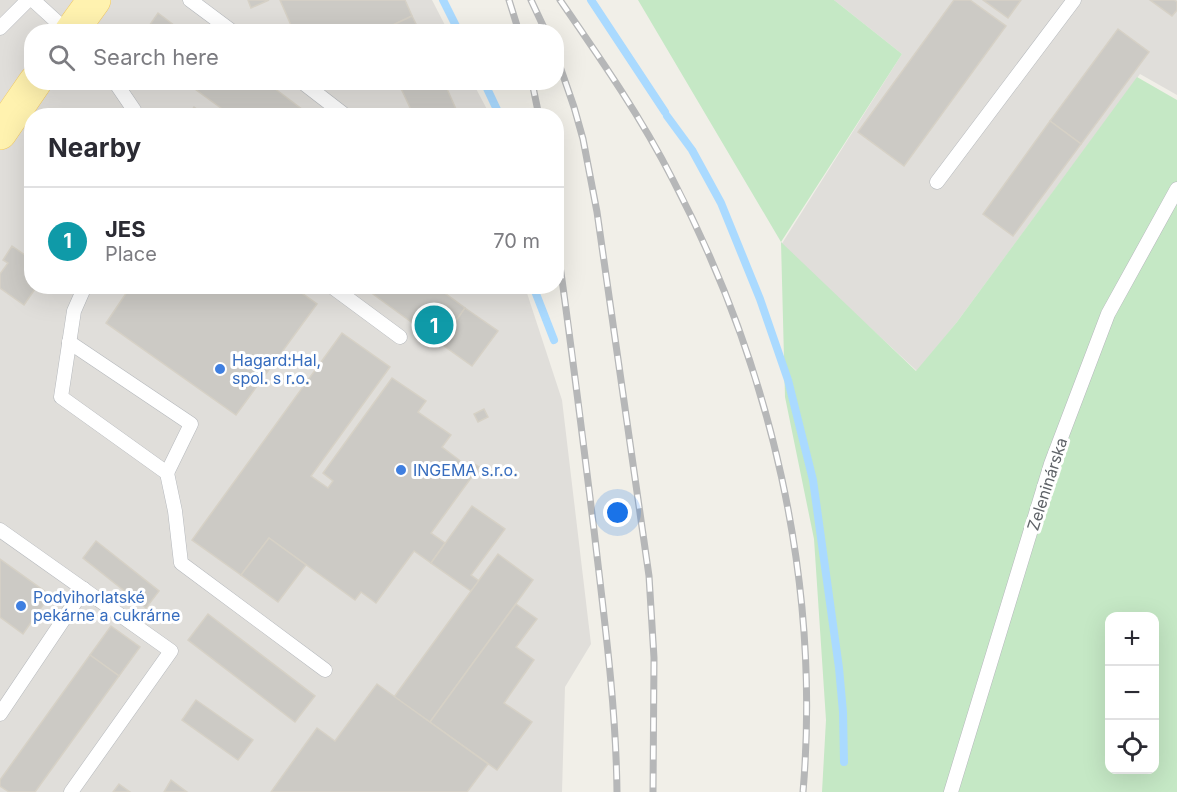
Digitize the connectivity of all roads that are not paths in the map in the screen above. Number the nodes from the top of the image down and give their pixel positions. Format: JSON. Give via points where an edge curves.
{"nodes":[{"id":1,"x":28,"y":0,"type":"edge"},
{"id":2,"x":33,"y":0,"type":"edge"},
{"id":3,"x":94,"y":0,"type":"edge"},
{"id":4,"x":190,"y":0,"type":"edge"},
{"id":5,"x":1074,"y":0,"type":"edge"},
{"id":6,"x":61,"y":24,"type":"edge"},
{"id":7,"x":76,"y":24,"type":"edge"},
{"id":8,"x":222,"y":24,"type":"edge"},
{"id":9,"x":0,"y":28,"type":"edge"},
{"id":10,"x":29,"y":90,"type":"edge"},
{"id":11,"x":120,"y":90,"type":"edge"},
{"id":12,"x":312,"y":90,"type":"edge"},
{"id":13,"x":133,"y":108,"type":"edge"},
{"id":14,"x":336,"y":108,"type":"edge"},
{"id":15,"x":0,"y":132,"type":"edge"},
{"id":16,"x":937,"y":182,"type":"dead end"},
{"id":17,"x":1177,"y":189,"type":"edge"},
{"id":18,"x":81,"y":294,"type":"edge"},
{"id":19,"x":342,"y":294,"type":"edge"},
{"id":20,"x":400,"y":337,"type":"dead end"},
{"id":21,"x":69,"y":342,"type":"junction"},
{"id":22,"x":167,"y":473,"type":"junction"},
{"id":23,"x":0,"y":530,"type":"edge"},
{"id":24,"x":84,"y":589,"type":"junction"},
{"id":25,"x":325,"y":669,"type":"dead end"},
{"id":26,"x":0,"y":714,"type":"edge"},
{"id":27,"x":71,"y":792,"type":"edge"},
{"id":28,"x":951,"y":792,"type":"edge"}],
"edges":[{"from":1,"to":9,"type":"lane"},
{"from":2,"to":6,"type":"lane"},
{"from":3,"to":7,"type":"main road"},
{"from":4,"to":8,"type":"lane"},
{"from":5,"to":16,"type":"lane"},
{"from":10,"to":15,"type":"main road"},
{"from":11,"to":13,"type":"lane"},
{"from":12,"to":14,"type":"lane"},
{"from":17,"to":28,"type":"lane","name":"Zeleninárska","via":[[1108,314],[1048,476]]},
{"from":18,"to":21,"type":"lane"},
{"from":19,"to":20,"type":"lane"},
{"from":21,"to":22,"type":"lane","via":[[61,397]]},
{"from":21,"to":22,"type":"lane","via":[[191,424]]},
{"from":22,"to":25,"type":"lane","via":[[181,562]]},
{"from":23,"to":24,"type":"lane"},
{"from":24,"to":26,"type":"lane"},
{"from":24,"to":27,"type":"lane","via":[[171,651]]}]}
